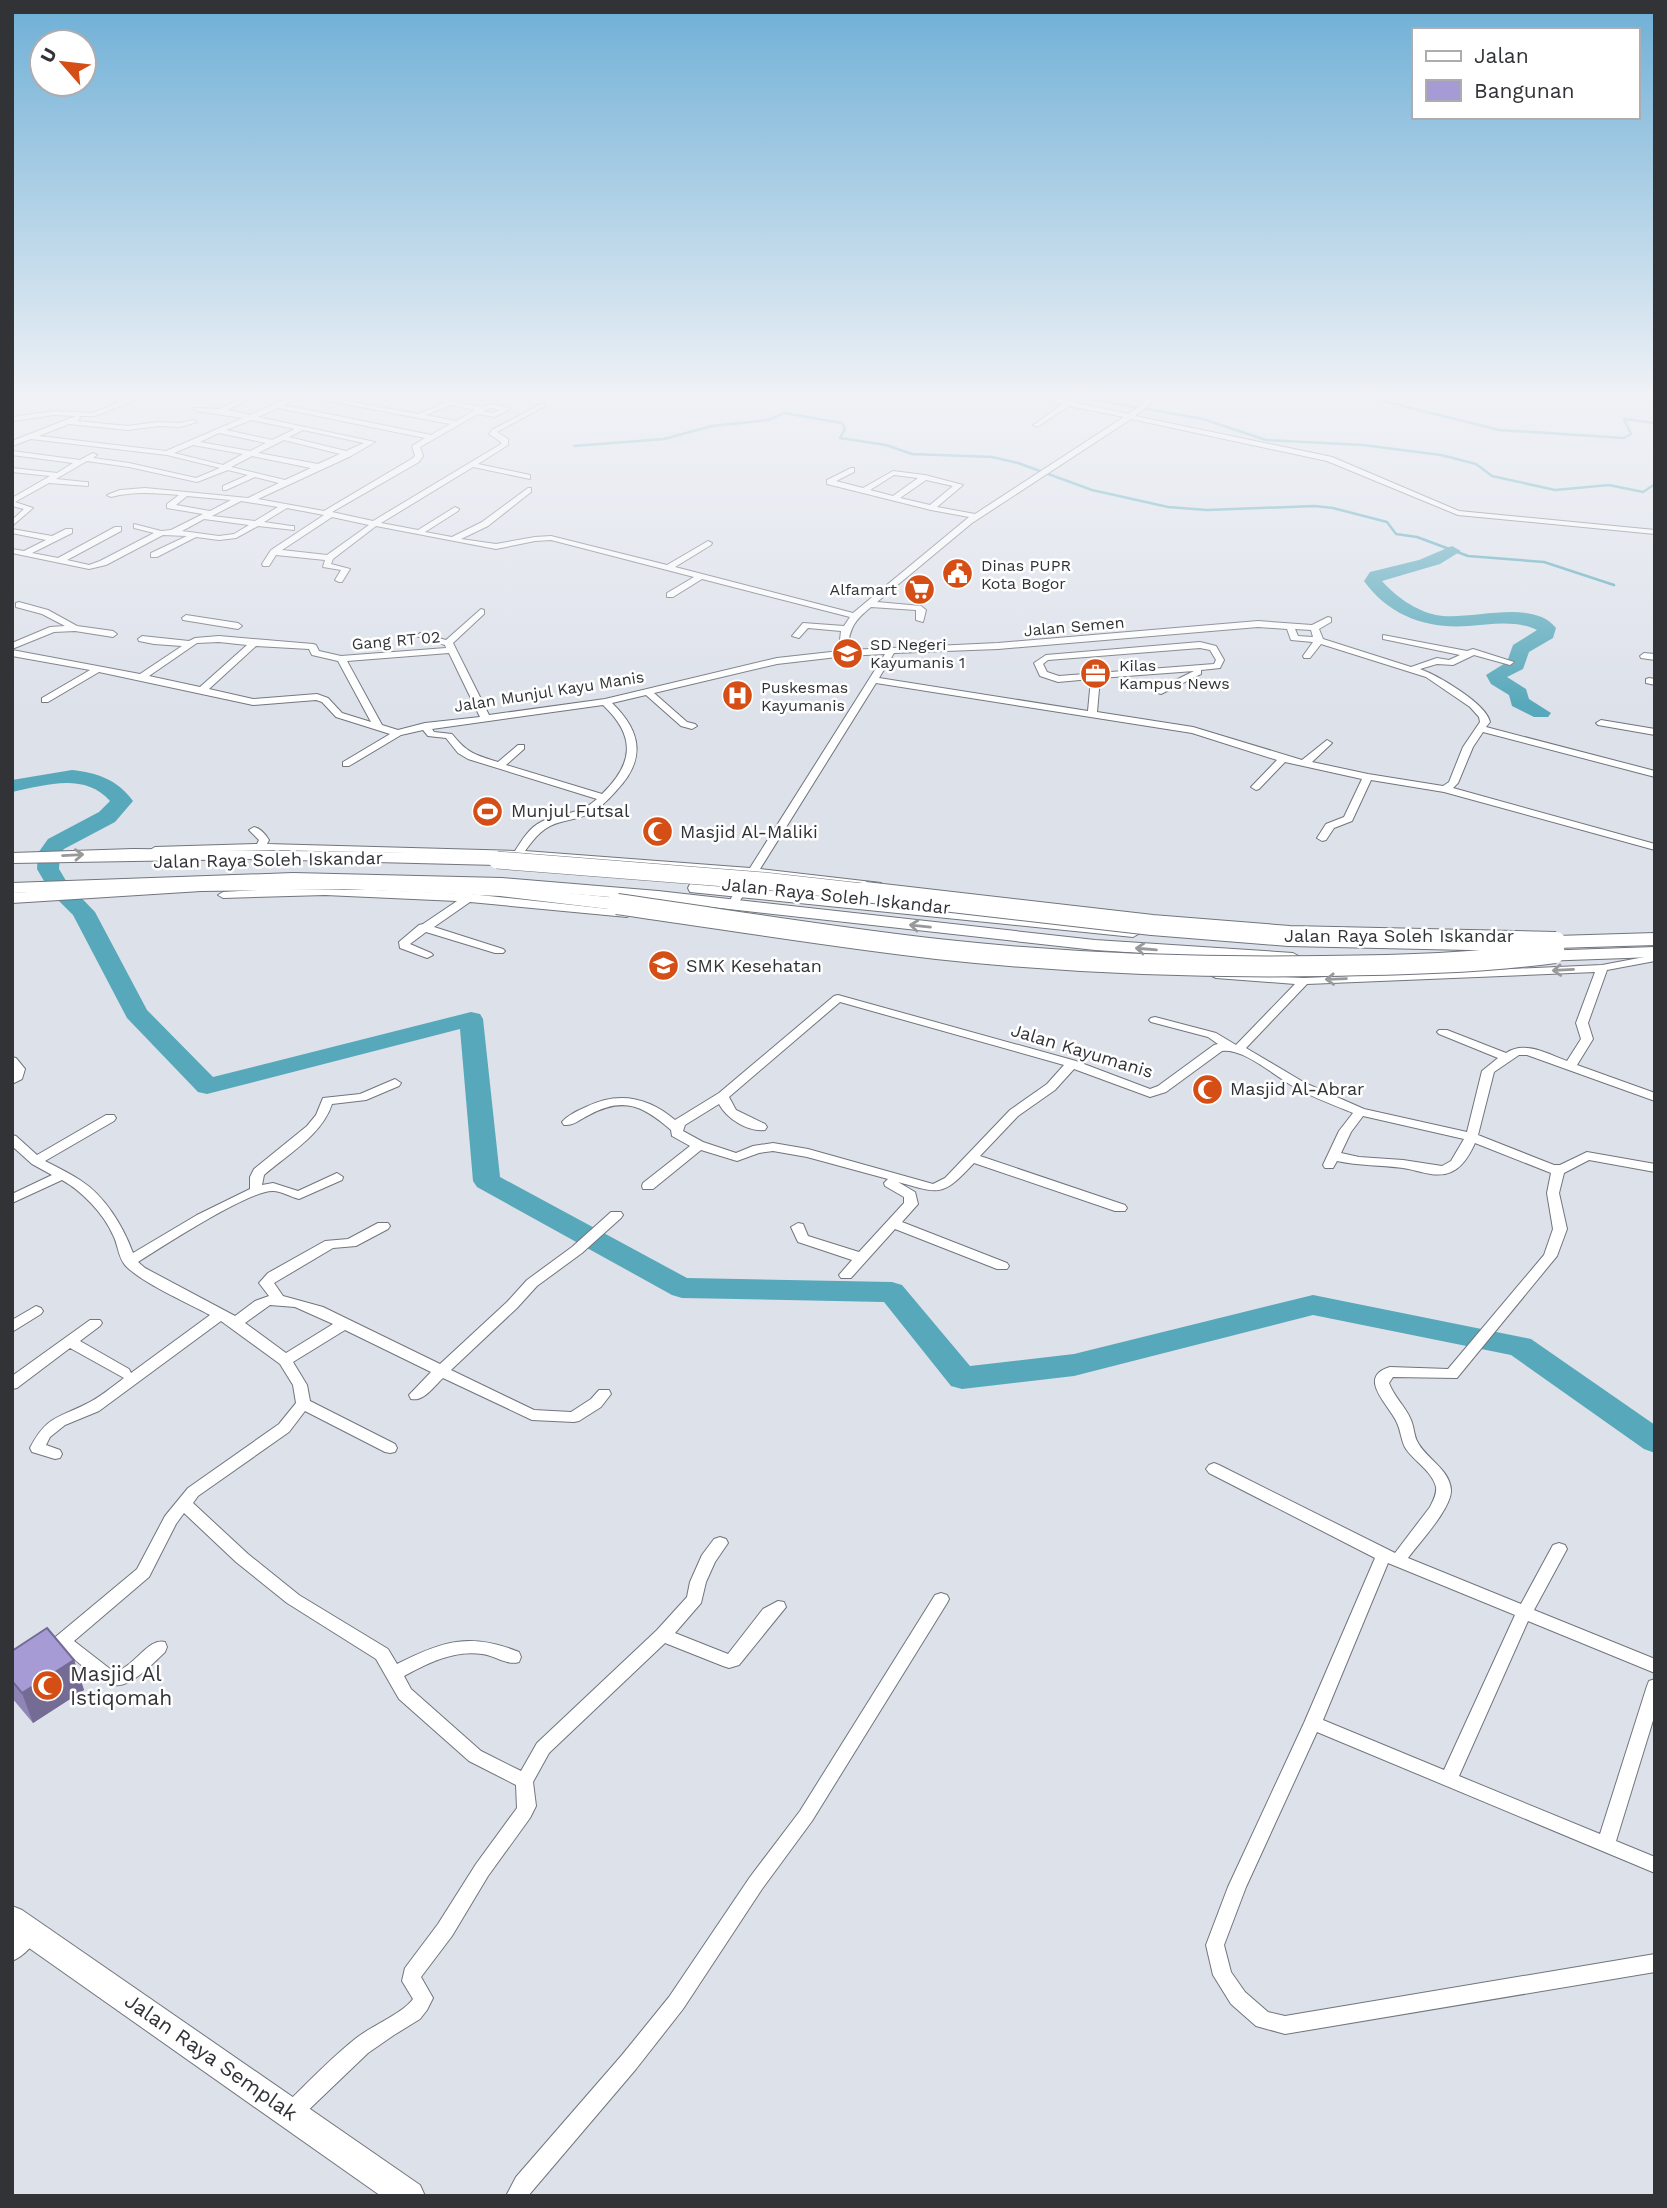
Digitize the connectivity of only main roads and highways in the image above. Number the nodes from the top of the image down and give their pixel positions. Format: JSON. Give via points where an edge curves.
{"nodes":[{"id":1,"x":18,"y":858,"type":"edge"},
{"id":2,"x":12,"y":878,"type":"edge"},
{"id":3,"x":101,"y":887,"type":"junction"},
{"id":4,"x":23,"y":889,"type":"edge"},
{"id":5,"x":223,"y":895,"type":"road end"},
{"id":6,"x":737,"y":899,"type":"junction"},
{"id":7,"x":1655,"y":938,"type":"edge"},
{"id":8,"x":1560,"y":947,"type":"junction"},
{"id":9,"x":1655,"y":949,"type":"edge"},
{"id":10,"x":1430,"y":952,"type":"junction"},
{"id":11,"x":19,"y":1934,"type":"edge"},
{"id":12,"x":409,"y":2196,"type":"edge"}],
"edges":[{"from":1,"to":8,"type":"highway","one_way":true,"bridge":true,"via":[[125,853],[497,860],[750,880],[1152,925]]},
{"from":2,"to":4,"type":"main road","name":"Jalan Raya Soleh Iskandar"},
{"from":3,"to":4,"type":"highway"},
{"from":3,"to":4,"type":"main road","name":"Jalan Raya Soleh Iskandar"},
{"from":3,"to":5,"type":"highway","via":[[160,900]]},
{"from":3,"to":6,"type":"main road","name":"Jalan Raya Soleh Iskandar","via":[[293,878],[452,881]]},
{"from":3,"to":8,"type":"highway","bridge":true,"via":[[344,884],[500,891],[936,949],[1093,962],[1271,968],[1444,964],[1506,960]]},
{"from":6,"to":10,"type":"main road","name":"Jalan Raya Soleh Iskandar","via":[[1190,938]]},
{"from":10,"to":6,"type":"main road","name":"Jalan Raya Soleh Iskandar","one_way":true,"via":[[1302,958],[1095,945]]},
{"from":7,"to":8,"type":"highway"},
{"from":7,"to":10,"type":"main road","name":"Jalan Raya Soleh Iskandar"},
{"from":8,"to":9,"type":"highway"},
{"from":9,"to":10,"type":"main road","name":"Jalan Raya Soleh Iskandar"},
{"from":11,"to":12,"type":"main road","name":"Jalan Raya Semplak"}]}
